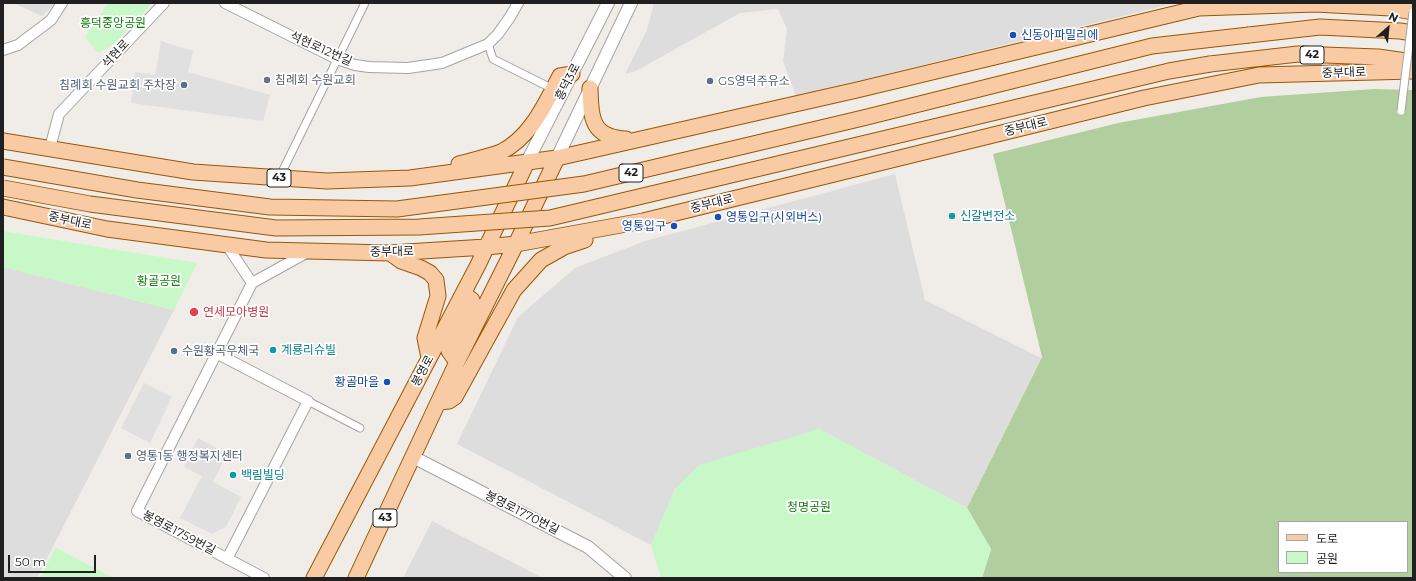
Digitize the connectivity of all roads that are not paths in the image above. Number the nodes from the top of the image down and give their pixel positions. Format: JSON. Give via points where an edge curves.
{"nodes":[{"id":1,"x":62,"y":3,"type":"edge"},
{"id":2,"x":164,"y":3,"type":"edge"},
{"id":3,"x":225,"y":3,"type":"edge"},
{"id":4,"x":365,"y":3,"type":"edge"},
{"id":5,"x":518,"y":3,"type":"edge"},
{"id":6,"x":608,"y":3,"type":"edge"},
{"id":7,"x":631,"y":3,"type":"edge"},
{"id":8,"x":1413,"y":12,"type":"edge"},
{"id":9,"x":1413,"y":33,"type":"edge"},
{"id":10,"x":488,"y":44,"type":"junction"},
{"id":11,"x":3,"y":50,"type":"edge"},
{"id":12,"x":337,"y":59,"type":"junction"},
{"id":13,"x":1413,"y":62,"type":"edge"},
{"id":14,"x":1413,"y":71,"type":"edge"},
{"id":15,"x":572,"y":74,"type":"junction"},
{"id":16,"x":590,"y":88,"type":"junction"},
{"id":17,"x":554,"y":89,"type":"junction"},
{"id":18,"x":1401,"y":111,"type":"dead end"},
{"id":19,"x":635,"y":140,"type":"junction"},
{"id":20,"x":3,"y":141,"type":"edge"},
{"id":21,"x":50,"y":148,"type":"junction"},
{"id":22,"x":557,"y":158,"type":"junction"},
{"id":23,"x":528,"y":162,"type":"junction"},
{"id":24,"x":3,"y":168,"type":"edge"},
{"id":25,"x":414,"y":177,"type":"junction"},
{"id":26,"x":279,"y":178,"type":"junction"},
{"id":27,"x":3,"y":188,"type":"edge"},
{"id":28,"x":3,"y":207,"type":"edge"},
{"id":29,"x":643,"y":221,"type":"junction"},
{"id":30,"x":226,"y":244,"type":"junction"},
{"id":31,"x":516,"y":244,"type":"junction"},
{"id":32,"x":486,"y":247,"type":"junction"},
{"id":33,"x":309,"y":251,"type":"junction"},
{"id":34,"x":390,"y":253,"type":"junction"},
{"id":35,"x":252,"y":282,"type":"junction"},
{"id":36,"x":461,"y":298,"type":"junction"},
{"id":37,"x":216,"y":353,"type":"junction"},
{"id":38,"x":429,"y":358,"type":"junction"},
{"id":39,"x":457,"y":362,"type":"junction"},
{"id":40,"x":308,"y":401,"type":"junction"},
{"id":41,"x":439,"y":402,"type":"junction"},
{"id":42,"x":360,"y":428,"type":"dead end"},
{"id":43,"x":413,"y":457,"type":"junction"},
{"id":44,"x":227,"y":560,"type":"junction"},
{"id":45,"x":264,"y":578,"type":"edge"},
{"id":46,"x":314,"y":578,"type":"edge"},
{"id":47,"x":356,"y":578,"type":"edge"},
{"id":48,"x":625,"y":578,"type":"edge"}],
"edges":[{"from":1,"to":11,"type":"street","via":[[51,20],[18,45]]},
{"from":2,"to":21,"type":"street","name":"석현로","via":[[59,114]]},
{"from":3,"to":12,"type":"street","name":"석현로12번길"},
{"from":4,"to":12,"type":"street"},
{"from":5,"to":10,"type":"street","name":"석현로12번길","via":[[498,34]]},
{"from":6,"to":15,"type":"street","name":"흥덕3로"},
{"from":7,"to":16,"type":"street","name":"흥덕3로"},
{"from":8,"to":18,"type":"street","bridge":true},
{"from":8,"to":19,"type":"main road","via":[[1391,8],[1315,4],[1199,8]]},
{"from":9,"to":24,"type":"main road","number":"42","bridge":true,"via":[[1320,27],[1152,46],[584,184],[397,208],[270,207],[138,190]]},
{"from":10,"to":12,"type":"street","name":"석현로12번길","via":[[442,63],[408,68],[369,67]]},
{"from":10,"to":17,"type":"street","via":[[493,59]]},
{"from":12,"to":26,"type":"street"},
{"from":13,"to":27,"type":"main road","name":"중부대로","number":"42","bridge":true,"via":[[1378,57],[1298,54],[1169,71],[550,218],[419,227],[276,228],[90,204]]},
{"from":14,"to":29,"type":"main road","name":"중부대로","via":[[1260,75],[1144,98]]},
{"from":15,"to":17,"type":"main road","via":[[560,76]]},
{"from":15,"to":23,"type":"street","name":"흥덕3로"},
{"from":16,"to":19,"type":"main road","via":[[590,112],[600,132],[614,138]]},
{"from":16,"to":22,"type":"street","name":"흥덕3로"},
{"from":17,"to":25,"type":"main road","via":[[524,136],[501,152]]},
{"from":19,"to":22,"type":"main road"},
{"from":20,"to":21,"type":"main road","number":"43"},
{"from":21,"to":26,"type":"main road","number":"43","via":[[193,172]]},
{"from":22,"to":23,"type":"main road","number":"43"},
{"from":22,"to":31,"type":"main road","number":"43"},
{"from":23,"to":25,"type":"main road","number":"43"},
{"from":23,"to":32,"type":"main road","name":"봉영로"},
{"from":25,"to":26,"type":"main road","number":"43","via":[[327,181]]},
{"from":28,"to":30,"type":"main road","name":"중부대로","via":[[107,229]]},
{"from":29,"to":31,"type":"main road","name":"중부대로"},
{"from":29,"to":41,"type":"main road","via":[[564,247],[541,260],[514,290],[455,397],[449,401]]},
{"from":30,"to":33,"type":"main road","name":"중부대로","via":[[266,250]]},
{"from":30,"to":35,"type":"street"},
{"from":31,"to":32,"type":"main road","name":"중부대로"},
{"from":31,"to":39,"type":"main road","number":"43"},
{"from":32,"to":34,"type":"main road","name":"중부대로"},
{"from":32,"to":36,"type":"main road","name":"봉영로"},
{"from":33,"to":34,"type":"main road","name":"중부대로"},
{"from":33,"to":35,"type":"street"},
{"from":34,"to":38,"type":"main road","via":[[401,261],[430,273],[436,280],[438,296],[425,338]]},
{"from":35,"to":37,"type":"street","name":"봉영로1759번길"},
{"from":36,"to":38,"type":"main road","name":"봉영로"},
{"from":36,"to":39,"type":"main road","via":[[468,297],[473,304],[450,346],[449,351]]},
{"from":37,"to":40,"type":"street"},
{"from":37,"to":44,"type":"street","name":"봉영로1759번길","via":[[138,511]]},
{"from":38,"to":46,"type":"main road","name":"봉영로"},
{"from":39,"to":41,"type":"main road","number":"43"},
{"from":40,"to":42,"type":"street"},
{"from":40,"to":44,"type":"street","name":"봉영로1759번길"},
{"from":41,"to":43,"type":"main road","number":"43"},
{"from":43,"to":47,"type":"main road","number":"43"},
{"from":43,"to":48,"type":"street","name":"봉영로1770번길","via":[[588,547]]},
{"from":44,"to":45,"type":"street","name":"봉영로1759번길"}]}
